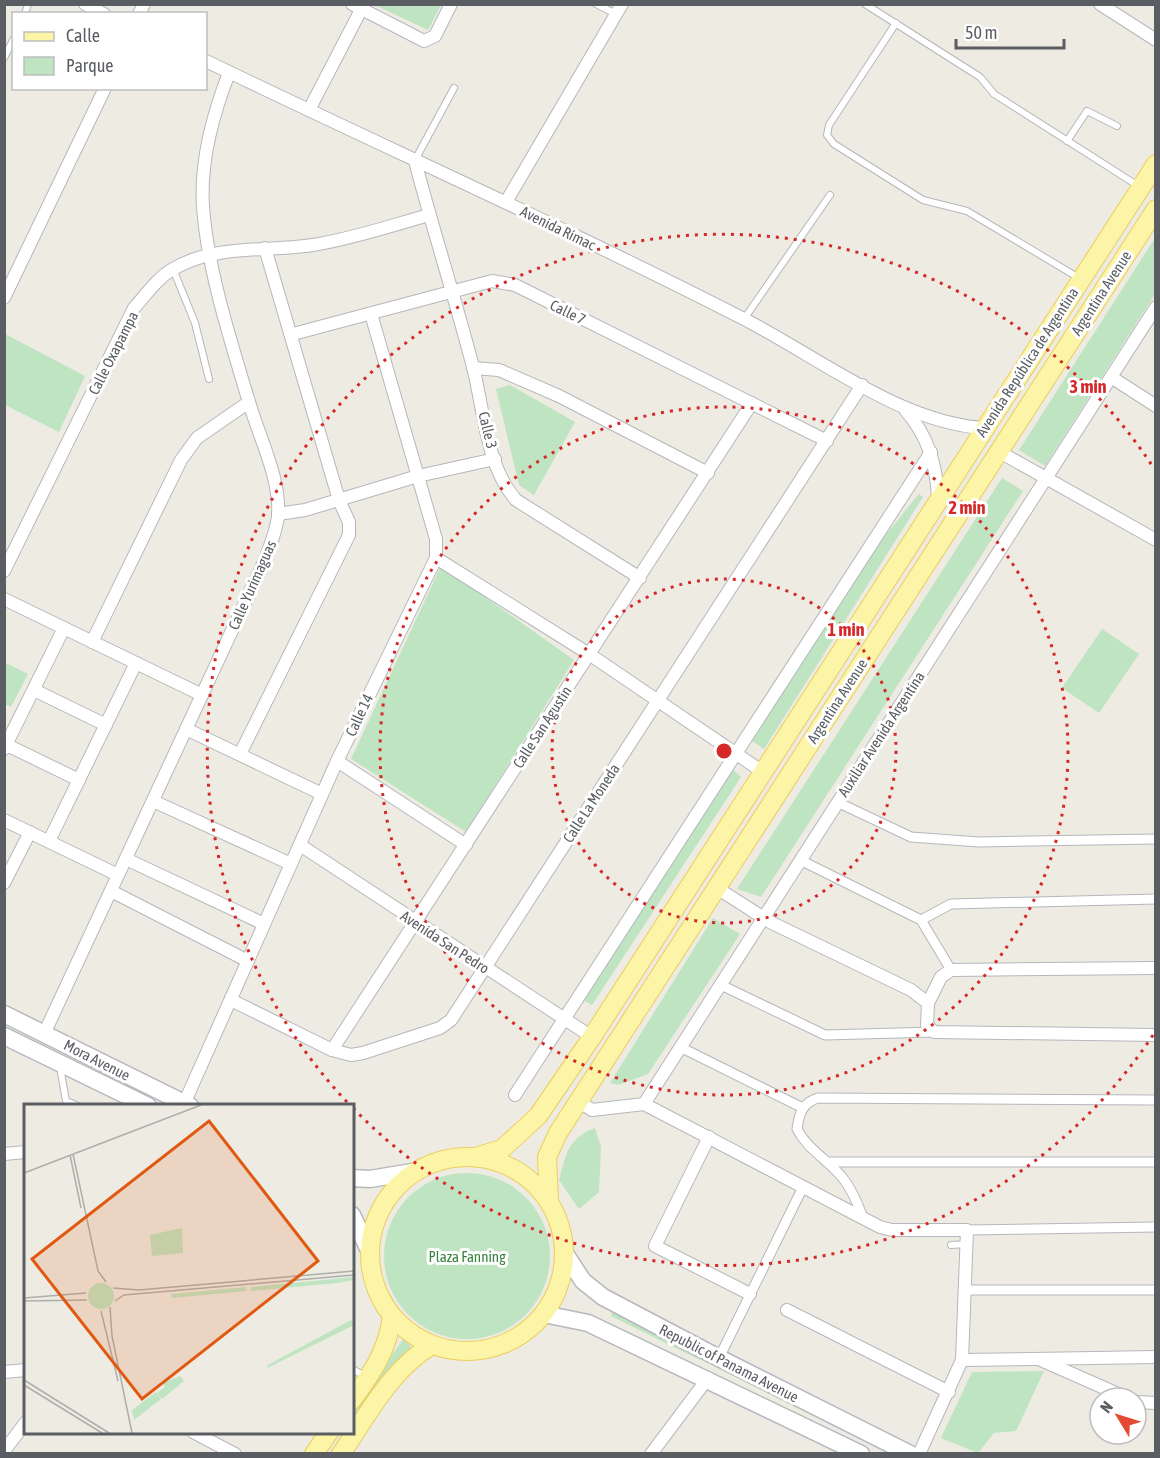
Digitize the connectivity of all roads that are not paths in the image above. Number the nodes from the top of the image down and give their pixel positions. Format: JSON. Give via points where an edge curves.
{"nodes":[{"id":1,"x":85,"y":4,"type":"edge"},
{"id":2,"x":451,"y":4,"type":"edge"},
{"id":3,"x":597,"y":4,"type":"edge"},
{"id":4,"x":865,"y":4,"type":"edge"},
{"id":5,"x":1100,"y":4,"type":"edge"},
{"id":6,"x":359,"y":6,"type":"edge"},
{"id":7,"x":619,"y":9,"type":"edge"},
{"id":8,"x":100,"y":12,"type":"edge"},
{"id":9,"x":896,"y":22,"type":"junction"},
{"id":10,"x":1155,"y":40,"type":"edge"},
{"id":11,"x":12,"y":42,"type":"edge"},
{"id":12,"x":4,"y":58,"type":"edge"},
{"id":13,"x":207,"y":62,"type":"edge"},
{"id":14,"x":229,"y":73,"type":"junction"},
{"id":15,"x":454,"y":88,"type":"dead end"},
{"id":16,"x":104,"y":90,"type":"edge"},
{"id":17,"x":309,"y":110,"type":"junction"},
{"id":18,"x":1117,"y":126,"type":"dead end"},
{"id":19,"x":1067,"y":141,"type":"junction"},
{"id":20,"x":415,"y":160,"type":"junction"},
{"id":21,"x":1155,"y":164,"type":"edge"},
{"id":22,"x":1140,"y":188,"type":"junction"},
{"id":23,"x":830,"y":195,"type":"dead end"},
{"id":24,"x":506,"y":202,"type":"junction"},
{"id":25,"x":1155,"y":209,"type":"edge"},
{"id":26,"x":429,"y":215,"type":"junction"},
{"id":27,"x":265,"y":248,"type":"junction"},
{"id":28,"x":210,"y":256,"type":"junction"},
{"id":29,"x":173,"y":269,"type":"junction"},
{"id":30,"x":1081,"y":279,"type":"junction"},
{"id":31,"x":451,"y":292,"type":"junction"},
{"id":32,"x":4,"y":298,"type":"edge"},
{"id":33,"x":1155,"y":307,"type":"edge"},
{"id":34,"x":371,"y":314,"type":"junction"},
{"id":35,"x":744,"y":319,"type":"junction"},
{"id":36,"x":292,"y":334,"type":"junction"},
{"id":37,"x":473,"y":368,"type":"junction"},
{"id":38,"x":1111,"y":377,"type":"junction"},
{"id":39,"x":209,"y":378,"type":"dead end"},
{"id":40,"x":862,"y":385,"type":"junction"},
{"id":41,"x":249,"y":402,"type":"junction"},
{"id":42,"x":752,"y":403,"type":"junction"},
{"id":43,"x":1155,"y":406,"type":"edge"},
{"id":44,"x":903,"y":408,"type":"junction"},
{"id":45,"x":984,"y":428,"type":"junction"},
{"id":46,"x":827,"y":441,"type":"junction"},
{"id":47,"x":998,"y":451,"type":"junction"},
{"id":48,"x":931,"y":452,"type":"junction"},
{"id":49,"x":495,"y":459,"type":"junction"},
{"id":50,"x":708,"y":473,"type":"junction"},
{"id":51,"x":418,"y":476,"type":"junction"},
{"id":52,"x":1044,"y":480,"type":"junction"},
{"id":53,"x":938,"y":498,"type":"junction"},
{"id":54,"x":339,"y":500,"type":"junction"},
{"id":55,"x":278,"y":514,"type":"junction"},
{"id":56,"x":1155,"y":540,"type":"edge"},
{"id":57,"x":436,"y":558,"type":"junction"},
{"id":58,"x":4,"y":570,"type":"edge"},
{"id":59,"x":640,"y":578,"type":"junction"},
{"id":60,"x":4,"y":599,"type":"edge"},
{"id":61,"x":64,"y":628,"type":"junction"},
{"id":62,"x":92,"y":642,"type":"junction"},
{"id":63,"x":589,"y":654,"type":"junction"},
{"id":64,"x":136,"y":663,"type":"junction"},
{"id":65,"x":34,"y":690,"type":"junction"},
{"id":66,"x":202,"y":695,"type":"junction"},
{"id":67,"x":658,"y":702,"type":"junction"},
{"id":68,"x":106,"y":724,"type":"junction"},
{"id":69,"x":186,"y":729,"type":"junction"},
{"id":70,"x":6,"y":747,"type":"edge"},
{"id":71,"x":240,"y":754,"type":"junction"},
{"id":72,"x":736,"y":754,"type":"junction"},
{"id":73,"x":337,"y":761,"type":"junction"},
{"id":74,"x":763,"y":772,"type":"junction"},
{"id":75,"x":79,"y":780,"type":"junction"},
{"id":76,"x":322,"y":794,"type":"junction"},
{"id":77,"x":153,"y":801,"type":"junction"},
{"id":78,"x":837,"y":802,"type":"junction"},
{"id":79,"x":4,"y":820,"type":"edge"},
{"id":80,"x":30,"y":832,"type":"junction"},
{"id":81,"x":1155,"y":839,"type":"edge"},
{"id":82,"x":49,"y":841,"type":"junction"},
{"id":83,"x":300,"y":845,"type":"junction"},
{"id":84,"x":466,"y":845,"type":"junction"},
{"id":85,"x":126,"y":859,"type":"junction"},
{"id":86,"x":801,"y":860,"type":"junction"},
{"id":87,"x":291,"y":864,"type":"junction"},
{"id":88,"x":118,"y":875,"type":"junction"},
{"id":89,"x":4,"y":883,"type":"edge"},
{"id":90,"x":717,"y":888,"type":"junction"},
{"id":91,"x":111,"y":891,"type":"junction"},
{"id":92,"x":1155,"y":899,"type":"edge"},
{"id":93,"x":763,"y":918,"type":"junction"},
{"id":94,"x":921,"y":920,"type":"junction"},
{"id":95,"x":417,"y":923,"type":"junction"},
{"id":96,"x":264,"y":924,"type":"junction"},
{"id":97,"x":248,"y":961,"type":"junction"},
{"id":98,"x":484,"y":967,"type":"junction"},
{"id":99,"x":1155,"y":968,"type":"edge"},
{"id":100,"x":951,"y":970,"type":"junction"},
{"id":101,"x":721,"y":985,"type":"junction"},
{"id":102,"x":231,"y":1000,"type":"junction"},
{"id":103,"x":928,"y":1003,"type":"junction"},
{"id":104,"x":4,"y":1014,"type":"edge"},
{"id":105,"x":565,"y":1020,"type":"junction"},
{"id":106,"x":934,"y":1032,"type":"junction"},
{"id":107,"x":44,"y":1034,"type":"junction"},
{"id":108,"x":1155,"y":1035,"type":"edge"},
{"id":109,"x":4,"y":1036,"type":"edge"},
{"id":110,"x":592,"y":1037,"type":"junction"},
{"id":111,"x":680,"y":1047,"type":"junction"},
{"id":112,"x":332,"y":1050,"type":"junction"},
{"id":113,"x":58,"y":1062,"type":"junction"},
{"id":114,"x":515,"y":1095,"type":"dead end"},
{"id":115,"x":1155,"y":1100,"type":"edge"},
{"id":116,"x":578,"y":1101,"type":"junction"},
{"id":117,"x":67,"y":1103,"type":"edge"},
{"id":118,"x":137,"y":1103,"type":"edge"},
{"id":119,"x":184,"y":1104,"type":"edge"},
{"id":120,"x":186,"y":1104,"type":"edge"},
{"id":121,"x":644,"y":1104,"type":"junction"},
{"id":122,"x":803,"y":1108,"type":"junction"},
{"id":123,"x":709,"y":1137,"type":"junction"},
{"id":124,"x":24,"y":1152,"type":"edge"},
{"id":125,"x":4,"y":1154,"type":"edge"},
{"id":126,"x":474,"y":1157,"type":"junction"},
{"id":127,"x":827,"y":1162,"type":"junction"},
{"id":128,"x":1155,"y":1162,"type":"edge"},
{"id":129,"x":418,"y":1170,"type":"junction"},
{"id":130,"x":354,"y":1179,"type":"edge"},
{"id":131,"x":803,"y":1186,"type":"junction"},
{"id":132,"x":549,"y":1202,"type":"junction"},
{"id":133,"x":863,"y":1218,"type":"junction"},
{"id":134,"x":354,"y":1219,"type":"edge"},
{"id":135,"x":1155,"y":1227,"type":"edge"},
{"id":136,"x":967,"y":1230,"type":"junction"},
{"id":137,"x":967,"y":1244,"type":"junction"},
{"id":138,"x":951,"y":1245,"type":"dead end"},
{"id":139,"x":370,"y":1252,"type":"junction"},
{"id":140,"x":564,"y":1252,"type":"junction"},
{"id":141,"x":967,"y":1290,"type":"junction"},
{"id":142,"x":1155,"y":1290,"type":"edge"},
{"id":143,"x":750,"y":1294,"type":"junction"},
{"id":144,"x":788,"y":1310,"type":"dead end"},
{"id":145,"x":544,"y":1314,"type":"junction"},
{"id":146,"x":392,"y":1316,"type":"junction"},
{"id":147,"x":432,"y":1345,"type":"junction"},
{"id":148,"x":1155,"y":1357,"type":"edge"},
{"id":149,"x":719,"y":1358,"type":"junction"},
{"id":150,"x":1035,"y":1358,"type":"junction"},
{"id":151,"x":962,"y":1360,"type":"junction"},
{"id":152,"x":24,"y":1370,"type":"edge"},
{"id":153,"x":354,"y":1370,"type":"edge"},
{"id":154,"x":4,"y":1372,"type":"edge"},
{"id":155,"x":369,"y":1377,"type":"junction"},
{"id":156,"x":708,"y":1378,"type":"junction"},
{"id":157,"x":1099,"y":1386,"type":"edge"},
{"id":158,"x":949,"y":1392,"type":"junction"},
{"id":159,"x":354,"y":1398,"type":"edge"},
{"id":160,"x":24,"y":1425,"type":"edge"},
{"id":161,"x":197,"y":1434,"type":"edge"},
{"id":162,"x":328,"y":1434,"type":"edge"},
{"id":163,"x":4,"y":1451,"type":"edge"},
{"id":164,"x":236,"y":1454,"type":"edge"},
{"id":165,"x":314,"y":1454,"type":"edge"},
{"id":166,"x":341,"y":1454,"type":"edge"},
{"id":167,"x":651,"y":1454,"type":"edge"},
{"id":168,"x":861,"y":1454,"type":"edge"},
{"id":169,"x":910,"y":1454,"type":"edge"},
{"id":170,"x":919,"y":1454,"type":"edge"}],
"edges":[{"from":1,"to":8,"type":"street"},
{"from":2,"to":6,"type":"street","via":[[435,36],[424,40]]},
{"from":3,"to":7,"type":"lane"},
{"from":4,"to":9,"type":"lane"},
{"from":5,"to":10,"type":"street"},
{"from":6,"to":17,"type":"street"},
{"from":7,"to":24,"type":"street"},
{"from":9,"to":19,"type":"lane","via":[[980,77],[994,94]]},
{"from":9,"to":30,"type":"lane","via":[[829,125],[827,135],[834,144],[923,200],[968,211]]},
{"from":11,"to":12,"type":"lane"},
{"from":13,"to":14,"type":"street","name":"Avenida Rímac"},
{"from":14,"to":17,"type":"street","name":"Avenida Rímac"},
{"from":14,"to":28,"type":"street","name":"Calle Yurimaguas","via":[[205,163],[203,206]]},
{"from":15,"to":20,"type":"lane"},
{"from":16,"to":32,"type":"street"},
{"from":17,"to":20,"type":"street","name":"Avenida Rímac"},
{"from":18,"to":19,"type":"lane","via":[[1087,111]]},
{"from":19,"to":22,"type":"lane"},
{"from":20,"to":24,"type":"street","name":"Avenida Rímac"},
{"from":20,"to":26,"type":"street"},
{"from":21,"to":22,"type":"main road","name":"Argentina Avenue"},
{"from":22,"to":30,"type":"main road","name":"Argentina Avenue"},
{"from":23,"to":35,"type":"lane"},
{"from":24,"to":35,"type":"street","name":"Avenida Rímac"},
{"from":25,"to":47,"type":"main road","name":"Argentina Avenue"},
{"from":26,"to":27,"type":"street","name":"Calle Oxapampa","via":[[338,240]]},
{"from":26,"to":31,"type":"street","name":"Calle 3"},
{"from":27,"to":28,"type":"street","name":"Calle Oxapampa"},
{"from":27,"to":36,"type":"street"},
{"from":28,"to":29,"type":"street","name":"Calle Oxapampa"},
{"from":28,"to":41,"type":"street","name":"Calle Yurimaguas"},
{"from":29,"to":39,"type":"lane","via":[[195,323]]},
{"from":29,"to":58,"type":"street","name":"Calle Oxapampa","via":[[134,308]]},
{"from":30,"to":45,"type":"main road","name":"Avenida República de Argentina"},
{"from":31,"to":34,"type":"street","name":"Calle 7"},
{"from":31,"to":37,"type":"street","name":"Calle 3"},
{"from":31,"to":42,"type":"street","name":"Calle 7","via":[[492,281],[515,285]]},
{"from":33,"to":38,"type":"street","name":"Auxiliar Avenida Argentina"},
{"from":34,"to":36,"type":"street","name":"Calle 7"},
{"from":34,"to":51,"type":"street"},
{"from":35,"to":40,"type":"street","name":"Avenida Rímac"},
{"from":36,"to":54,"type":"street"},
{"from":37,"to":49,"type":"street","name":"Calle 3"},
{"from":37,"to":50,"type":"street","via":[[499,370],[559,396]]},
{"from":38,"to":43,"type":"street"},
{"from":38,"to":52,"type":"street","name":"Auxiliar Avenida Argentina"},
{"from":40,"to":44,"type":"street","name":"Avenida Rímac"},
{"from":40,"to":46,"type":"street","name":"Calle La Moneda"},
{"from":41,"to":55,"type":"street","name":"Calle Yurimaguas","via":[[277,492]]},
{"from":41,"to":62,"type":"street","via":[[197,438],[181,460]]},
{"from":42,"to":46,"type":"street","name":"Calle 7"},
{"from":42,"to":50,"type":"street","name":"Calle San Agustin"},
{"from":44,"to":45,"type":"street","name":"Avenida Rímac","via":[[942,423]]},
{"from":44,"to":48,"type":"street","name":"Avenida Rímac","via":[[915,421]]},
{"from":45,"to":53,"type":"main road","name":"Avenida República de Argentina"},
{"from":46,"to":67,"type":"street","name":"Calle La Moneda"},
{"from":47,"to":52,"type":"street"},
{"from":47,"to":90,"type":"main road","name":"Argentina Avenue"},
{"from":48,"to":53,"type":"street","name":"Avenida Rímac"},
{"from":48,"to":72,"type":"street"},
{"from":49,"to":51,"type":"street"},
{"from":49,"to":59,"type":"street","name":"Calle 3","via":[[508,491],[516,500]]},
{"from":50,"to":59,"type":"street","name":"Calle San Agustin"},
{"from":51,"to":54,"type":"street"},
{"from":51,"to":57,"type":"street","via":[[436,539]]},
{"from":52,"to":56,"type":"street"},
{"from":52,"to":78,"type":"street","name":"Auxiliar Avenida Argentina"},
{"from":53,"to":74,"type":"main road","name":"Argentina Avenue"},
{"from":54,"to":55,"type":"street"},
{"from":54,"to":71,"type":"street","via":[[349,522],[349,535]]},
{"from":55,"to":66,"type":"street","name":"Calle Yurimaguas","via":[[263,564]]},
{"from":57,"to":63,"type":"street"},
{"from":57,"to":73,"type":"street","name":"Calle 14"},
{"from":59,"to":63,"type":"street","name":"Calle San Agustin"},
{"from":60,"to":61,"type":"street"},
{"from":61,"to":62,"type":"street"},
{"from":61,"to":65,"type":"street"},
{"from":62,"to":64,"type":"street"},
{"from":63,"to":67,"type":"street"},
{"from":63,"to":84,"type":"street","name":"Calle San Agustin"},
{"from":64,"to":66,"type":"street"},
{"from":64,"to":68,"type":"street"},
{"from":65,"to":68,"type":"street"},
{"from":65,"to":70,"type":"street"},
{"from":66,"to":69,"type":"street","name":"Calle Yurimaguas"},
{"from":67,"to":72,"type":"street"},
{"from":67,"to":98,"type":"street","name":"Calle La Moneda"},
{"from":68,"to":75,"type":"street"},
{"from":69,"to":71,"type":"street"},
{"from":69,"to":77,"type":"street","name":"Calle Yurimaguas"},
{"from":70,"to":75,"type":"street"},
{"from":71,"to":76,"type":"street"},
{"from":72,"to":74,"type":"street"},
{"from":72,"to":105,"type":"street"},
{"from":73,"to":76,"type":"street","name":"Calle 14"},
{"from":73,"to":84,"type":"street"},
{"from":74,"to":110,"type":"main road","name":"Argentina Avenue"},
{"from":75,"to":82,"type":"street"},
{"from":76,"to":83,"type":"street","name":"Calle 14"},
{"from":77,"to":85,"type":"street","name":"Calle Yurimaguas"},
{"from":77,"to":87,"type":"street"},
{"from":78,"to":81,"type":"street","via":[[921,838],[979,842]]},
{"from":78,"to":86,"type":"street","name":"Auxiliar Avenida Argentina"},
{"from":79,"to":80,"type":"street"},
{"from":80,"to":82,"type":"street"},
{"from":80,"to":89,"type":"street"},
{"from":82,"to":88,"type":"street"},
{"from":83,"to":87,"type":"street","name":"Calle 14"},
{"from":83,"to":95,"type":"street","name":"Avenida San Pedro"},
{"from":84,"to":95,"type":"street","name":"Calle San Agustin"},
{"from":85,"to":88,"type":"street","name":"Calle Yurimaguas"},
{"from":85,"to":96,"type":"street"},
{"from":86,"to":93,"type":"street","name":"Auxiliar Avenida Argentina"},
{"from":86,"to":94,"type":"street"},
{"from":87,"to":96,"type":"street","name":"Calle 14"},
{"from":88,"to":91,"type":"street","name":"Calle Yurimaguas"},
{"from":90,"to":93,"type":"street"},
{"from":90,"to":116,"type":"main road","name":"Argentina Avenue"},
{"from":91,"to":97,"type":"street"},
{"from":91,"to":107,"type":"street","name":"Calle Yurimaguas"},
{"from":92,"to":94,"type":"street","via":[[951,904]]},
{"from":93,"to":101,"type":"street","name":"Auxiliar Avenida Argentina"},
{"from":93,"to":103,"type":"street","via":[[910,990]]},
{"from":94,"to":100,"type":"street"},
{"from":95,"to":98,"type":"street","name":"Avenida San Pedro"},
{"from":95,"to":112,"type":"street","name":"Calle San Agustin"},
{"from":96,"to":97,"type":"street","name":"Calle 14"},
{"from":97,"to":102,"type":"street","name":"Calle 14"},
{"from":98,"to":105,"type":"street","name":"Avenida San Pedro"},
{"from":98,"to":112,"type":"street","name":"Calle La Moneda","via":[[460,1009],[440,1028],[363,1053],[351,1055]]},
{"from":99,"to":100,"type":"street"},
{"from":100,"to":103,"type":"street","via":[[941,977]]},
{"from":101,"to":106,"type":"street","via":[[825,1035]]},
{"from":101,"to":111,"type":"street","name":"Auxiliar Avenida Argentina"},
{"from":102,"to":112,"type":"street","name":"Calle La Moneda"},
{"from":102,"to":120,"type":"street","name":"Calle 14"},
{"from":103,"to":106,"type":"street","via":[[927,1025]]},
{"from":104,"to":107,"type":"main road","name":"Mora Avenue"},
{"from":105,"to":110,"type":"street","name":"Avenida San Pedro"},
{"from":105,"to":114,"type":"street"},
{"from":106,"to":108,"type":"street"},
{"from":107,"to":119,"type":"main road","name":"Mora Avenue"},
{"from":109,"to":113,"type":"main road","name":"Mora Avenue"},
{"from":110,"to":126,"type":"main road","name":"Argentina Avenue","via":[[538,1116],[502,1149]]},
{"from":111,"to":121,"type":"street","name":"Auxiliar Avenida Argentina"},
{"from":111,"to":122,"type":"street"},
{"from":113,"to":117,"type":"lane"},
{"from":113,"to":118,"type":"main road","name":"Mora Avenue"},
{"from":115,"to":122,"type":"street","via":[[818,1098]]},
{"from":116,"to":121,"type":"street","via":[[592,1110]]},
{"from":116,"to":132,"type":"main road","name":"Argentina Avenue","via":[[547,1157]]},
{"from":121,"to":123,"type":"street"},
{"from":122,"to":127,"type":"street","via":[[797,1129],[803,1141]]},
{"from":123,"to":131,"type":"street"},
{"from":123,"to":143,"type":"street","via":[[655,1246]]},
{"from":124,"to":125,"type":"street"},
{"from":126,"to":129,"type":"main road","via":[[436,1162]]},
{"from":126,"to":132,"type":"main road","via":[[518,1170]]},
{"from":127,"to":128,"type":"street"},
{"from":127,"to":133,"type":"street","via":[[843,1177]]},
{"from":129,"to":130,"type":"main road"},
{"from":129,"to":139,"type":"main road","via":[[384,1205],[376,1220]]},
{"from":131,"to":133,"type":"street"},
{"from":131,"to":143,"type":"street"},
{"from":132,"to":140,"type":"main road","via":[[563,1234]]},
{"from":133,"to":136,"type":"street","via":[[892,1230]]},
{"from":134,"to":139,"type":"main road"},
{"from":135,"to":136,"type":"street"},
{"from":136,"to":137,"type":"street"},
{"from":137,"to":138,"type":"lane"},
{"from":137,"to":141,"type":"street"},
{"from":139,"to":146,"type":"main road","via":[[376,1286]]},
{"from":140,"to":145,"type":"main road","via":[[560,1285]]},
{"from":140,"to":149,"type":"main road","name":"Republic of Panama Avenue","via":[[583,1281],[598,1293]]},
{"from":141,"to":142,"type":"street"},
{"from":141,"to":151,"type":"street"},
{"from":143,"to":149,"type":"street"},
{"from":144,"to":158,"type":"street"},
{"from":145,"to":147,"type":"main road","via":[[505,1344],[456,1351]]},
{"from":145,"to":156,"type":"main road","name":"Republic of Panama Avenue","via":[[588,1323]]},
{"from":146,"to":147,"type":"main road","via":[[410,1333]]},
{"from":146,"to":155,"type":"main road","via":[[383,1353]]},
{"from":147,"to":166,"type":"main road","via":[[403,1367]]},
{"from":148,"to":150,"type":"street"},
{"from":149,"to":169,"type":"main road","name":"Republic of Panama Avenue"},
{"from":150,"to":151,"type":"street"},
{"from":150,"to":157,"type":"street"},
{"from":151,"to":158,"type":"street"},
{"from":152,"to":154,"type":"street"},
{"from":153,"to":155,"type":"lane"},
{"from":155,"to":159,"type":"main road"},
{"from":156,"to":167,"type":"street"},
{"from":156,"to":168,"type":"main road","name":"Republic of Panama Avenue"},
{"from":158,"to":170,"type":"street"},
{"from":160,"to":163,"type":"street"},
{"from":161,"to":164,"type":"street"},
{"from":162,"to":165,"type":"main road"}]}
